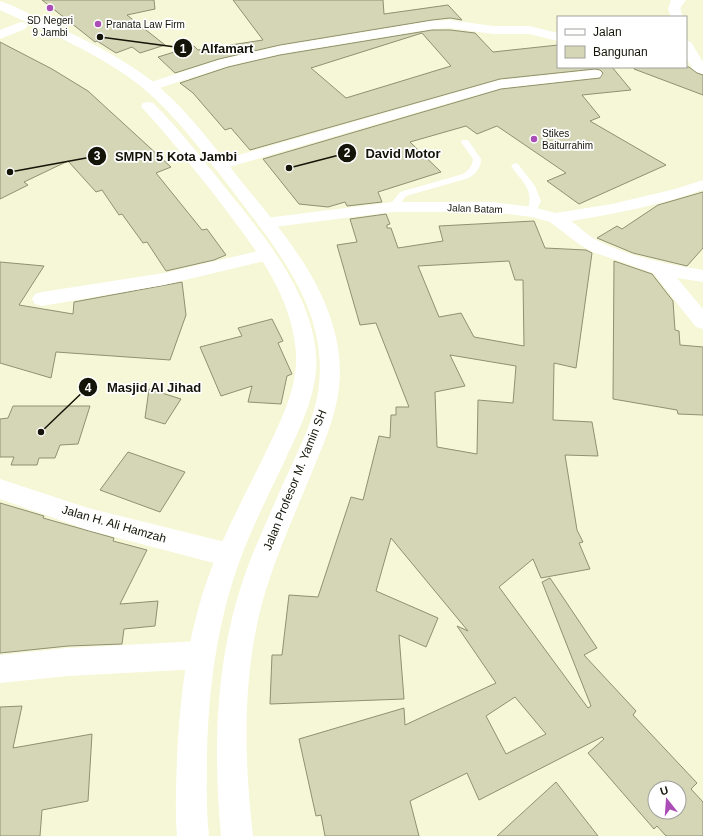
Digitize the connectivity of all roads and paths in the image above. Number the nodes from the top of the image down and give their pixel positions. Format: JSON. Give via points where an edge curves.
{"nodes":[{"id":1,"x":680,"y":0,"type":"edge"},
{"id":2,"x":0,"y":5,"type":"edge"},
{"id":3,"x":0,"y":16,"type":"edge"},
{"id":4,"x":677,"y":16,"type":"edge"},
{"id":5,"x":21,"y":26,"type":"junction"},
{"id":6,"x":0,"y":35,"type":"edge"},
{"id":7,"x":557,"y":37,"type":"edge"},
{"id":8,"x":687,"y":48,"type":"edge"},
{"id":9,"x":703,"y":70,"type":"edge"},
{"id":10,"x":595,"y":74,"type":"dead end"},
{"id":11,"x":134,"y":81,"type":"junction"},
{"id":12,"x":465,"y":142,"type":"dead end"},
{"id":13,"x":220,"y":165,"type":"junction"},
{"id":14,"x":515,"y":166,"type":"dead end"},
{"id":15,"x":703,"y":185,"type":"edge"},
{"id":16,"x":393,"y":207,"type":"junction"},
{"id":17,"x":532,"y":212,"type":"junction"},
{"id":18,"x":556,"y":218,"type":"junction"},
{"id":19,"x":266,"y":223,"type":"junction"},
{"id":20,"x":267,"y":255,"type":"junction"},
{"id":21,"x":659,"y":269,"type":"junction"},
{"id":22,"x":703,"y":276,"type":"edge"},
{"id":23,"x":42,"y":300,"type":"dead end"},
{"id":24,"x":703,"y":322,"type":"edge"},
{"id":25,"x":0,"y":489,"type":"edge"},
{"id":26,"x":229,"y":555,"type":"junction"},
{"id":27,"x":200,"y":655,"type":"junction"},
{"id":28,"x":0,"y":669,"type":"edge"},
{"id":29,"x":193,"y":836,"type":"edge"},
{"id":30,"x":237,"y":836,"type":"edge"}],
"edges":[{"from":1,"to":4,"type":"main road","via":[[675,3]]},
{"from":2,"to":11,"type":"main road","name":"Jalan Profesor M. Yamin SH","via":[[102,55]]},
{"from":3,"to":5,"type":"main road","name":"Jalan Profesor M. Yamin SH"},
{"from":5,"to":6,"type":"main road"},
{"from":5,"to":11,"type":"main road","name":"Jalan Profesor M. Yamin SH","via":[[87,61]]},
{"from":7,"to":11,"type":"main road","via":[[529,30],[432,25],[280,50]]},
{"from":8,"to":9,"type":"main road","via":[[694,61]]},
{"from":10,"to":13,"type":"main road","via":[[500,84]]},
{"from":11,"to":13,"type":"main road","name":"Jalan Profesor M. Yamin SH","via":[[182,118]]},
{"from":11,"to":20,"type":"main road","name":"Jalan Profesor M. Yamin SH","via":[[136,95],[166,123],[250,228]]},
{"from":12,"to":16,"type":"lane","via":[[477,159],[471,173],[403,194]]},
{"from":13,"to":19,"type":"main road","name":"Jalan Profesor M. Yamin SH"},
{"from":14,"to":17,"type":"lane","via":[[534,192],[536,201]]},
{"from":15,"to":18,"type":"main road","name":"Jalan Batam","via":[[612,209]]},
{"from":16,"to":17,"type":"main road","name":"Jalan Batam","via":[[492,207]]},
{"from":16,"to":19,"type":"main road","name":"Jalan Batam"},
{"from":17,"to":18,"type":"main road","name":"Jalan Batam"},
{"from":18,"to":21,"type":"main road","via":[[599,248]]},
{"from":19,"to":30,"type":"main road","name":"Jalan Profesor M. Yamin SH","via":[[301,274],[316,303],[326,334],[330,368],[327,400],[318,430],[266,552],[251,597],[238,652],[232,720],[233,805]]},
{"from":20,"to":23,"type":"main road","via":[[164,279]]},
{"from":20,"to":26,"type":"main road","name":"Jalan Profesor M. Yamin SH","via":[[285,286],[300,320],[306,354],[302,385],[292,422]]},
{"from":21,"to":22,"type":"main road"},
{"from":21,"to":24,"type":"main road"},
{"from":25,"to":26,"type":"main road","name":"Jalan H. Ali Hamzah","via":[[88,519]]},
{"from":26,"to":27,"type":"main road","name":"Jalan Profesor M. Yamin SH","via":[[213,601]]},
{"from":27,"to":28,"type":"main road","via":[[68,662]]},
{"from":27,"to":29,"type":"main road","name":"Jalan Profesor M. Yamin SH","via":[[192,726]]}]}
